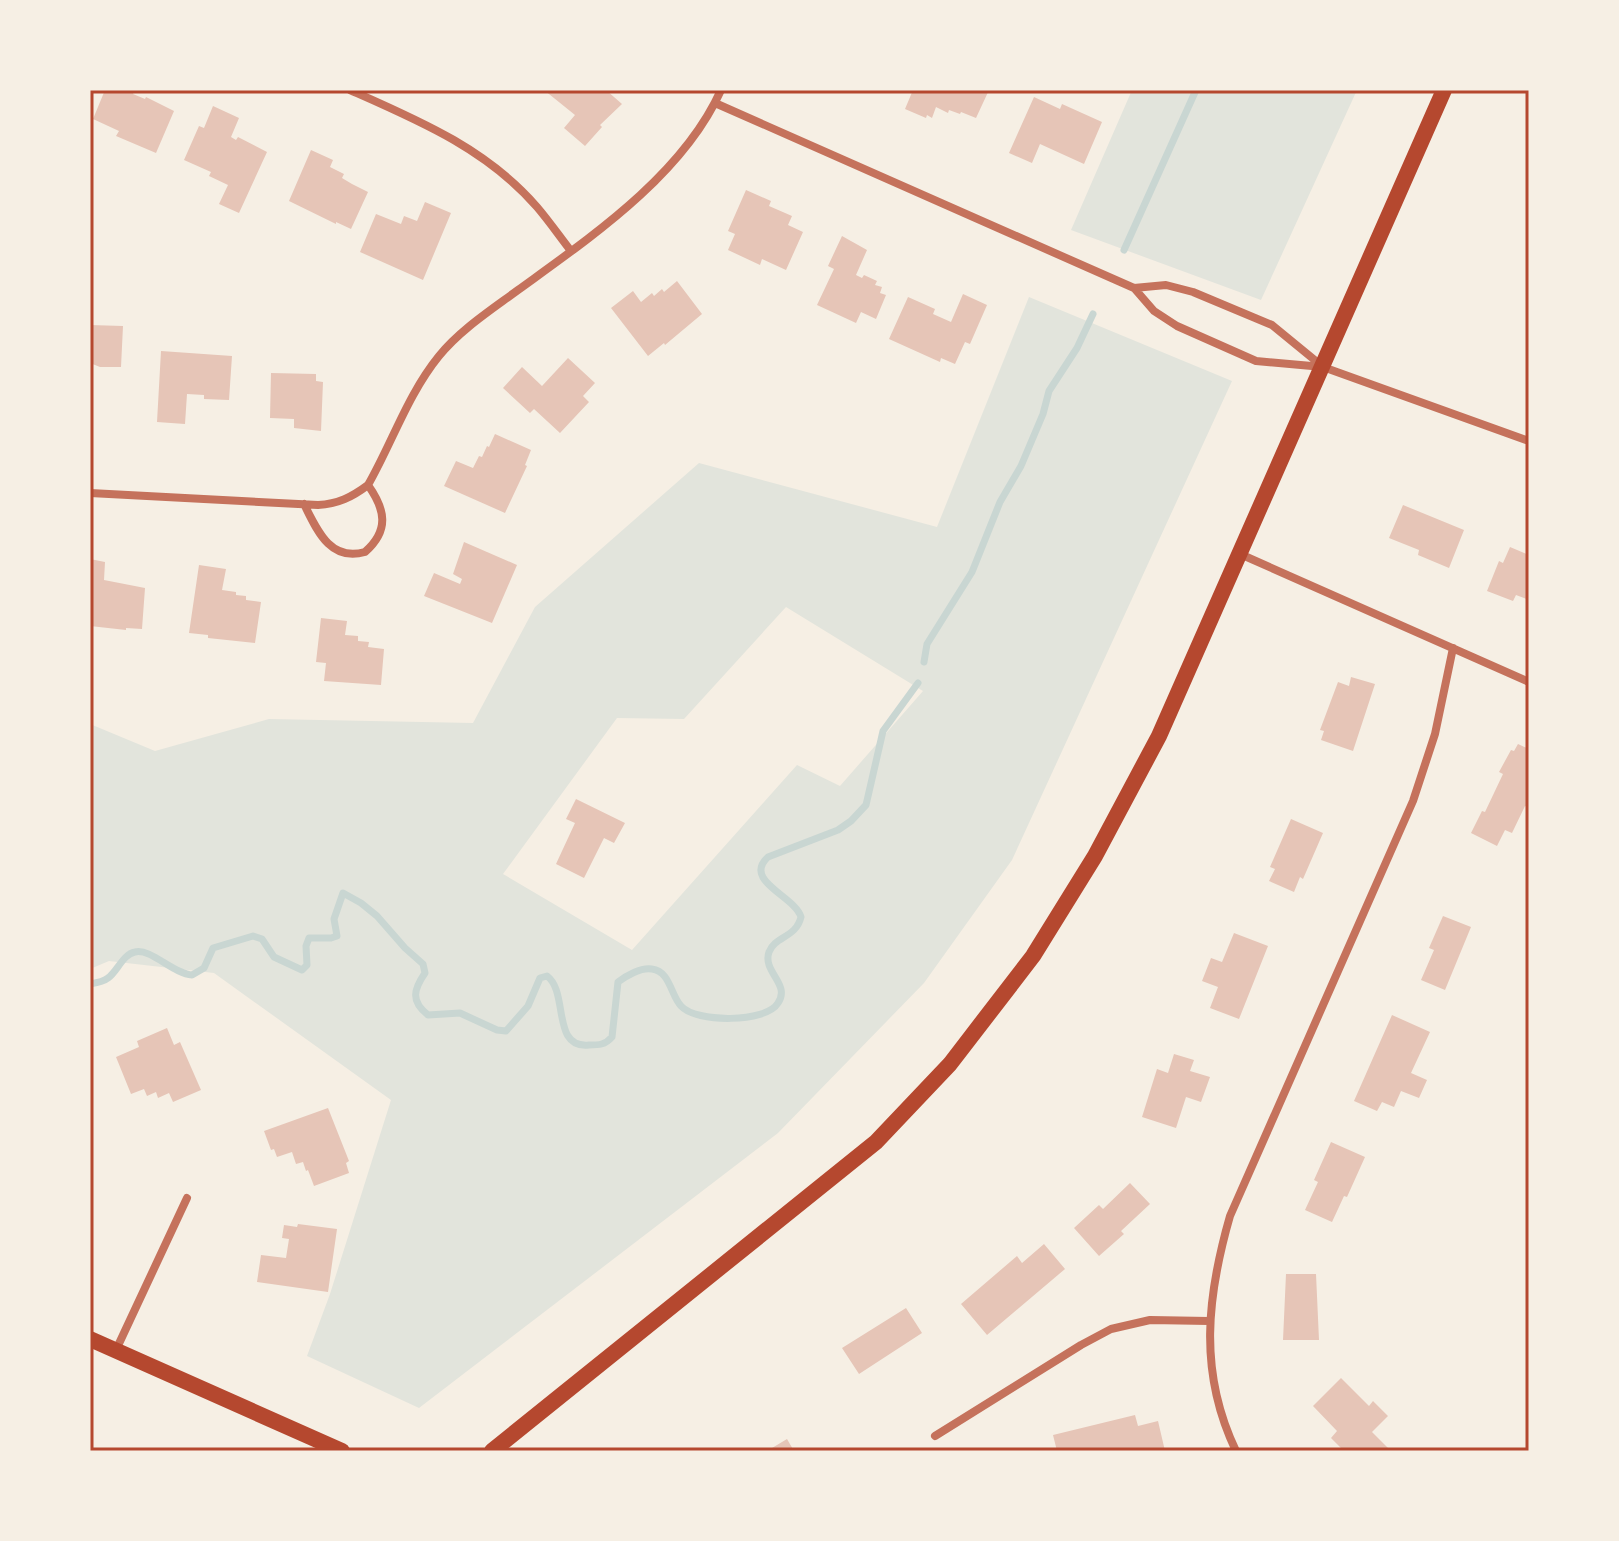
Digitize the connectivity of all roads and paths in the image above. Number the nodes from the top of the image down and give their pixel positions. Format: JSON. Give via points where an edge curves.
{"nodes":[{"id":1,"x":350,"y":90,"type":"edge"},
{"id":2,"x":721,"y":90,"type":"edge"},
{"id":3,"x":1444,"y":90,"type":"edge"},
{"id":4,"x":715,"y":103,"type":"junction"},
{"id":5,"x":571,"y":251,"type":"junction"},
{"id":6,"x":1134,"y":288,"type":"junction"},
{"id":7,"x":1323,"y":367,"type":"junction"},
{"id":8,"x":1529,"y":441,"type":"edge"},
{"id":9,"x":368,"y":485,"type":"junction"},
{"id":10,"x":90,"y":493,"type":"edge"},
{"id":11,"x":304,"y":504,"type":"junction"},
{"id":12,"x":1240,"y":554,"type":"junction"},
{"id":13,"x":1453,"y":648,"type":"junction"},
{"id":14,"x":1529,"y":682,"type":"edge"},
{"id":15,"x":187,"y":1198,"type":"dead end"},
{"id":16,"x":1209,"y":1321,"type":"junction"},
{"id":17,"x":90,"y":1339,"type":"edge"},
{"id":18,"x":116,"y":1351,"type":"junction"},
{"id":19,"x":935,"y":1436,"type":"dead end"},
{"id":20,"x":342,"y":1451,"type":"edge"},
{"id":21,"x":492,"y":1451,"type":"edge"},
{"id":22,"x":1236,"y":1451,"type":"edge"}],
"edges":[{"from":1,"to":5,"type":"street","via":[[473,151],[536,206]]},
{"from":2,"to":4,"type":"street"},
{"from":3,"to":7,"type":"main road"},
{"from":4,"to":5,"type":"street","via":[[645,190]]},
{"from":4,"to":6,"type":"street"},
{"from":5,"to":9,"type":"street","via":[[439,355]]},
{"from":6,"to":7,"type":"street","via":[[1177,326],[1256,361]]},
{"from":6,"to":7,"type":"street","via":[[1166,285],[1193,292],[1272,325]]},
{"from":7,"to":8,"type":"street"},
{"from":7,"to":12,"type":"main road"},
{"from":9,"to":11,"type":"street","via":[[330,505]]},
{"from":9,"to":11,"type":"street","via":[[381,504],[382,523],[365,552],[342,553],[327,543]]},
{"from":10,"to":11,"type":"street"},
{"from":12,"to":13,"type":"street"},
{"from":12,"to":21,"type":"main road","via":[[1159,736],[1095,856],[1033,956],[950,1064],[876,1142]]},
{"from":13,"to":14,"type":"street"},
{"from":13,"to":16,"type":"street","via":[[1435,734],[1413,801],[1230,1216],[1216,1264]]},
{"from":15,"to":18,"type":"street"},
{"from":16,"to":19,"type":"street","via":[[1150,1320],[1111,1329]]},
{"from":16,"to":22,"type":"street","via":[[1214,1382]]},
{"from":17,"to":18,"type":"main road"},
{"from":18,"to":20,"type":"main road"}]}
